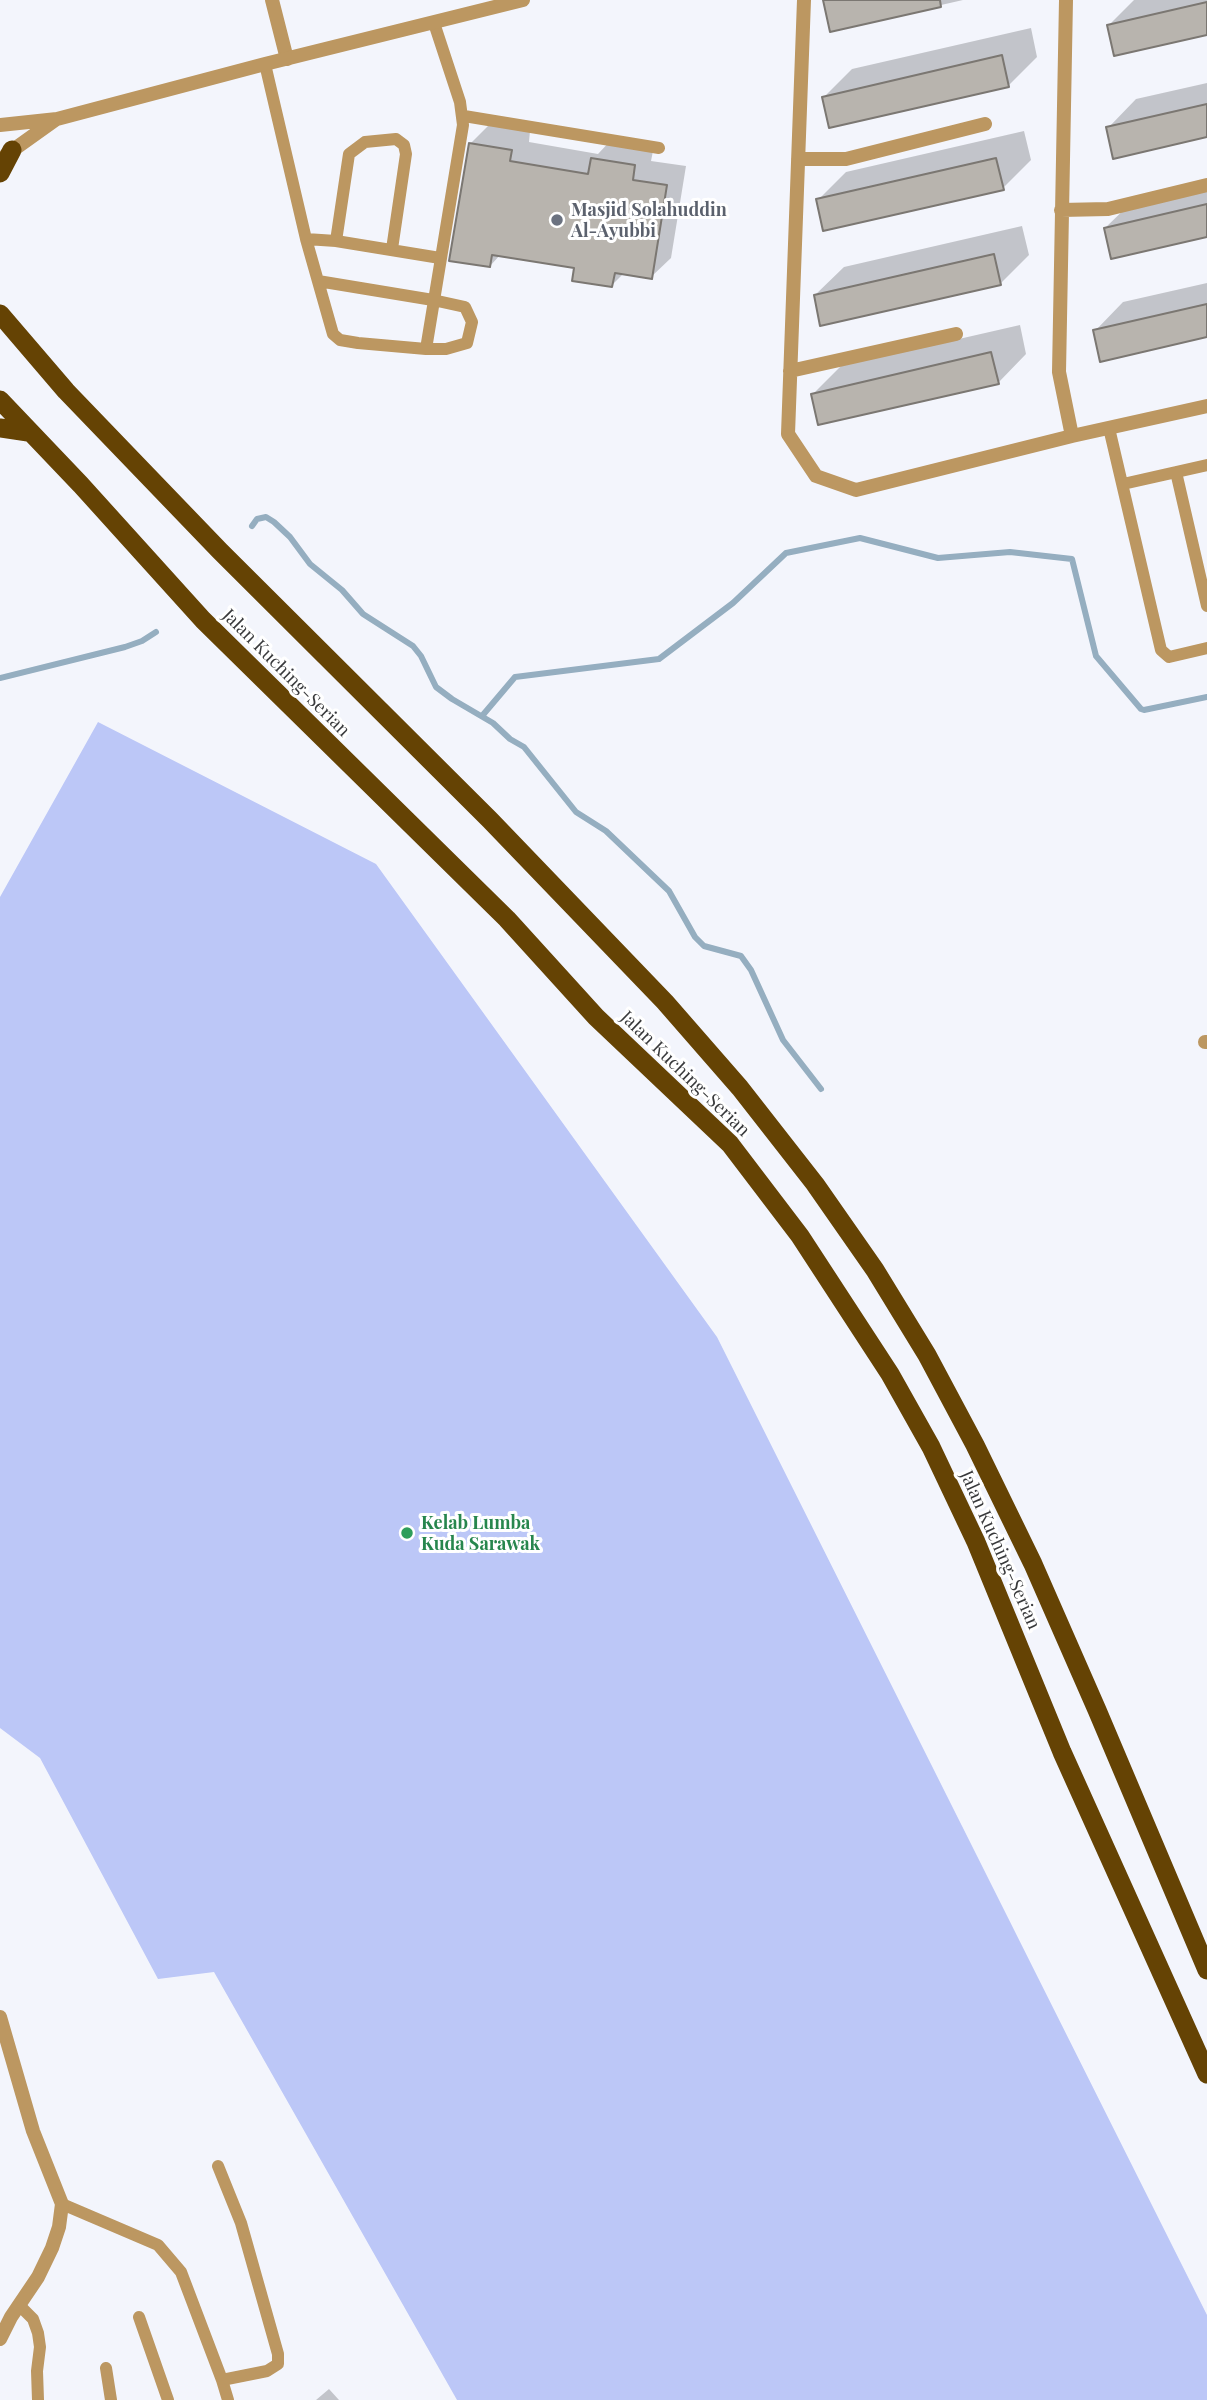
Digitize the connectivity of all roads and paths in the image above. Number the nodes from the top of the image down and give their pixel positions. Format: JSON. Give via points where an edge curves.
{"nodes":[{"id":1,"x":272,"y":0,"type":"edge"},
{"id":2,"x":523,"y":0,"type":"edge"},
{"id":3,"x":804,"y":0,"type":"edge"},
{"id":4,"x":1066,"y":0,"type":"edge"},
{"id":5,"x":434,"y":23,"type":"junction"},
{"id":6,"x":287,"y":59,"type":"junction"},
{"id":7,"x":265,"y":64,"type":"junction"},
{"id":8,"x":464,"y":116,"type":"junction"},
{"id":9,"x":57,"y":119,"type":"junction"},
{"id":10,"x":985,"y":124,"type":"dead end"},
{"id":11,"x":0,"y":125,"type":"edge"},
{"id":12,"x":659,"y":148,"type":"dead end"},
{"id":13,"x":6,"y":156,"type":"edge"},
{"id":14,"x":798,"y":159,"type":"junction"},
{"id":15,"x":0,"y":173,"type":"edge"},
{"id":16,"x":1207,"y":185,"type":"edge"},
{"id":17,"x":1061,"y":210,"type":"junction"},
{"id":18,"x":306,"y":239,"type":"junction"},
{"id":19,"x":336,"y":241,"type":"junction"},
{"id":20,"x":392,"y":249,"type":"junction"},
{"id":21,"x":440,"y":258,"type":"junction"},
{"id":22,"x":318,"y":281,"type":"junction"},
{"id":23,"x":433,"y":300,"type":"junction"},
{"id":24,"x":0,"y":314,"type":"edge"},
{"id":25,"x":956,"y":334,"type":"dead end"},
{"id":26,"x":426,"y":349,"type":"junction"},
{"id":27,"x":790,"y":371,"type":"junction"},
{"id":28,"x":0,"y":400,"type":"edge"},
{"id":29,"x":1207,"y":406,"type":"edge"},
{"id":30,"x":0,"y":428,"type":"edge"},
{"id":31,"x":1109,"y":428,"type":"junction"},
{"id":32,"x":28,"y":432,"type":"junction"},
{"id":33,"x":1072,"y":436,"type":"junction"},
{"id":34,"x":1207,"y":465,"type":"edge"},
{"id":35,"x":1176,"y":472,"type":"junction"},
{"id":36,"x":1123,"y":484,"type":"junction"},
{"id":37,"x":1207,"y":606,"type":"edge"},
{"id":38,"x":1207,"y":648,"type":"edge"},
{"id":39,"x":1207,"y":1970,"type":"edge"},
{"id":40,"x":0,"y":2017,"type":"edge"},
{"id":41,"x":1207,"y":2074,"type":"edge"},
{"id":42,"x":218,"y":2166,"type":"dead end"},
{"id":43,"x":62,"y":2204,"type":"junction"},
{"id":44,"x":19,"y":2305,"type":"junction"},
{"id":45,"x":139,"y":2318,"type":"dead end"},
{"id":46,"x":0,"y":2339,"type":"edge"},
{"id":47,"x":106,"y":2368,"type":"dead end"},
{"id":48,"x":222,"y":2381,"type":"junction"},
{"id":49,"x":38,"y":2400,"type":"edge"},
{"id":50,"x":111,"y":2400,"type":"edge"},
{"id":51,"x":168,"y":2400,"type":"edge"},
{"id":52,"x":228,"y":2400,"type":"edge"}],
"edges":[{"from":1,"to":6,"type":"street"},
{"from":2,"to":5,"type":"street"},
{"from":3,"to":14,"type":"street"},
{"from":4,"to":17,"type":"street"},
{"from":5,"to":6,"type":"street"},
{"from":5,"to":8,"type":"lane"},
{"from":6,"to":7,"type":"street"},
{"from":7,"to":9,"type":"street"},
{"from":7,"to":18,"type":"lane"},
{"from":8,"to":12,"type":"lane"},
{"from":8,"to":21,"type":"lane"},
{"from":9,"to":11,"type":"street"},
{"from":9,"to":13,"type":"street"},
{"from":10,"to":14,"type":"street","via":[[846,159]]},
{"from":13,"to":15,"type":"highway"},
{"from":14,"to":27,"type":"street"},
{"from":16,"to":17,"type":"street","via":[[1108,209]]},
{"from":17,"to":33,"type":"street","via":[[1059,372]]},
{"from":18,"to":19,"type":"lane"},
{"from":18,"to":22,"type":"lane"},
{"from":19,"to":20,"type":"lane"},
{"from":19,"to":20,"type":"lane","via":[[349,154],[365,142],[396,139],[406,154]]},
{"from":20,"to":21,"type":"lane"},
{"from":21,"to":23,"type":"lane"},
{"from":22,"to":23,"type":"lane"},
{"from":22,"to":26,"type":"lane","via":[[337,338]]},
{"from":23,"to":26,"type":"lane"},
{"from":23,"to":26,"type":"lane","via":[[465,307],[472,322],[467,343]]},
{"from":24,"to":39,"type":"highway","name":"Jalan Kuching-Serian","via":[[66,391],[219,551],[490,820],[665,1002],[815,1184],[927,1354],[975,1445],[1033,1564]]},
{"from":25,"to":27,"type":"street"},
{"from":27,"to":33,"type":"street","via":[[788,434],[816,477],[856,491]]},
{"from":28,"to":32,"type":"highway","name":"Jalan Kuching-Serian"},
{"from":29,"to":31,"type":"street"},
{"from":30,"to":32,"type":"highway"},
{"from":31,"to":33,"type":"street"},
{"from":31,"to":36,"type":"lane"},
{"from":32,"to":41,"type":"highway","name":"Jalan Kuching-Serian","via":[[203,620],[507,919],[596,1017],[730,1144],[800,1236],[877,1352],[931,1447]]},
{"from":34,"to":35,"type":"lane"},
{"from":35,"to":36,"type":"lane"},
{"from":35,"to":37,"type":"lane"},
{"from":36,"to":38,"type":"lane","via":[[1161,650],[1169,657]]},
{"from":40,"to":43,"type":"street","via":[[33,2131]]},
{"from":42,"to":48,"type":"lane","via":[[241,2223],[278,2354],[278,2364],[267,2371]]},
{"from":43,"to":44,"type":"street","via":[[52,2248]]},
{"from":43,"to":48,"type":"lane","via":[[158,2245],[181,2272]]},
{"from":44,"to":46,"type":"street"},
{"from":44,"to":49,"type":"lane","via":[[33,2319],[38,2333]]},
{"from":45,"to":51,"type":"lane"},
{"from":47,"to":50,"type":"lane"},
{"from":48,"to":52,"type":"lane"}]}
